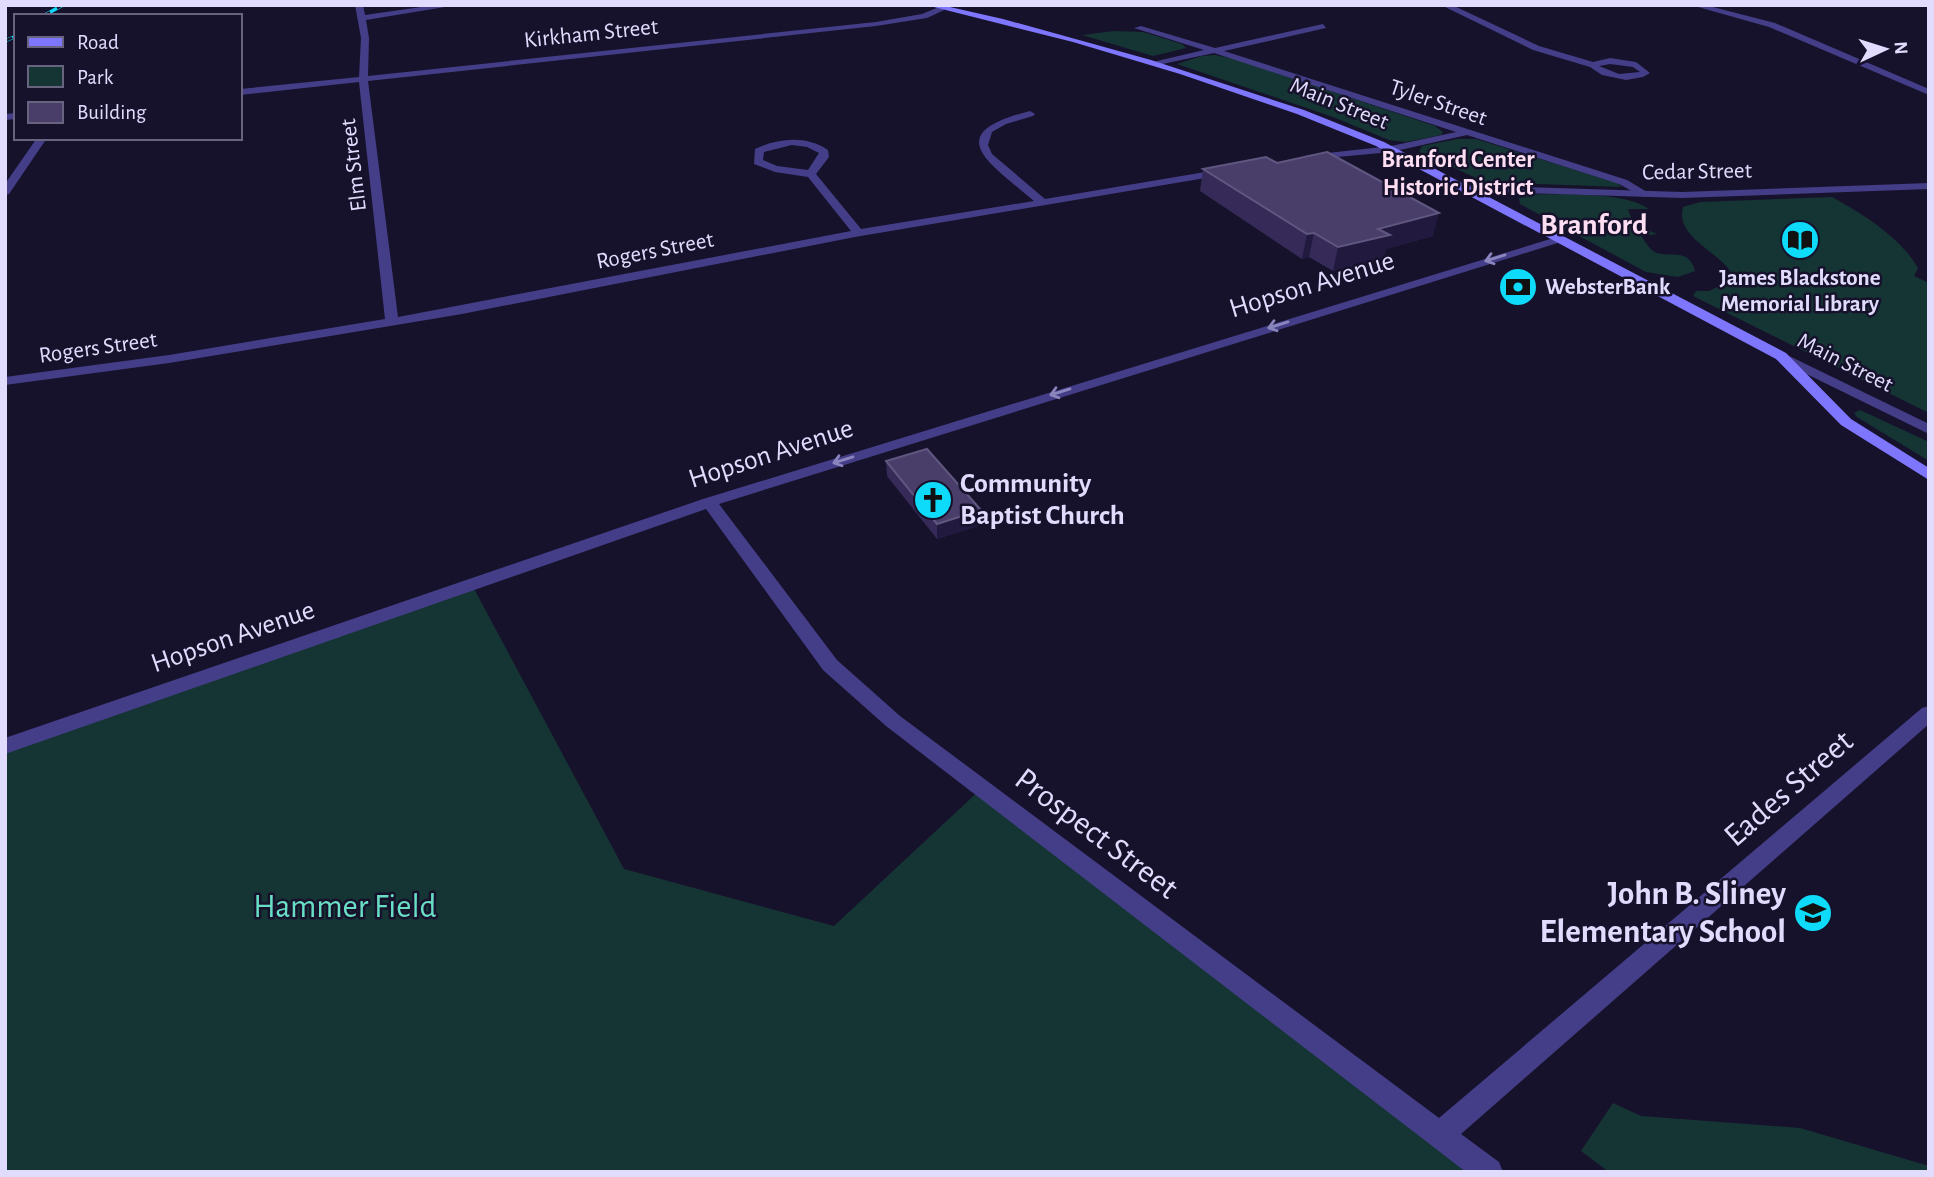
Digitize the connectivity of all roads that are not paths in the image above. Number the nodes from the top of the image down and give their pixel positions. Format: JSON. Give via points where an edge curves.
{"nodes":[{"id":1,"x":359,"y":5,"type":"edge"},
{"id":2,"x":453,"y":5,"type":"edge"},
{"id":3,"x":930,"y":5,"type":"edge"},
{"id":4,"x":1445,"y":5,"type":"edge"},
{"id":5,"x":1695,"y":5,"type":"edge"},
{"id":6,"x":948,"y":7,"type":"edge"},
{"id":7,"x":362,"y":18,"type":"junction"},
{"id":8,"x":1323,"y":26,"type":"dead end"},
{"id":9,"x":1138,"y":28,"type":"dead end"},
{"id":10,"x":1214,"y":50,"type":"junction"},
{"id":11,"x":1156,"y":64,"type":"junction"},
{"id":12,"x":1594,"y":65,"type":"junction"},
{"id":13,"x":363,"y":79,"type":"junction"},
{"id":14,"x":242,"y":92,"type":"edge"},
{"id":15,"x":1929,"y":92,"type":"edge"},
{"id":16,"x":1030,"y":114,"type":"dead end"},
{"id":17,"x":1464,"y":133,"type":"junction"},
{"id":18,"x":1368,"y":138,"type":"junction"},
{"id":19,"x":42,"y":140,"type":"edge"},
{"id":20,"x":1391,"y":149,"type":"junction"},
{"id":21,"x":1312,"y":158,"type":"junction"},
{"id":22,"x":1299,"y":160,"type":"edge"},
{"id":23,"x":1231,"y":171,"type":"edge"},
{"id":24,"x":811,"y":174,"type":"junction"},
{"id":25,"x":1929,"y":186,"type":"edge"},
{"id":26,"x":1466,"y":188,"type":"junction"},
{"id":27,"x":5,"y":192,"type":"edge"},
{"id":28,"x":1647,"y":195,"type":"junction"},
{"id":29,"x":1043,"y":203,"type":"junction"},
{"id":30,"x":859,"y":234,"type":"junction"},
{"id":31,"x":1560,"y":239,"type":"junction"},
{"id":32,"x":392,"y":321,"type":"junction"},
{"id":33,"x":1781,"y":356,"type":"junction"},
{"id":34,"x":5,"y":381,"type":"edge"},
{"id":35,"x":1929,"y":430,"type":"edge"},
{"id":36,"x":1929,"y":475,"type":"edge"},
{"id":37,"x":709,"y":502,"type":"junction"},
{"id":38,"x":1929,"y":713,"type":"edge"},
{"id":39,"x":5,"y":746,"type":"edge"},
{"id":40,"x":1440,"y":1136,"type":"junction"},
{"id":41,"x":1489,"y":1172,"type":"edge"}],
"edges":[{"from":1,"to":7,"type":"street","name":"Elm Street"},
{"from":2,"to":7,"type":"street"},
{"from":3,"to":6,"type":"main road","name":"Main Street"},
{"from":4,"to":12,"type":"street","via":[[1536,48]]},
{"from":5,"to":15,"type":"street","via":[[1772,25]]},
{"from":6,"to":11,"type":"main road","name":"Main Street"},
{"from":6,"to":13,"type":"street","name":"Kirkham Street","via":[[876,24]]},
{"from":7,"to":13,"type":"street","name":"Elm Street"},
{"from":8,"to":10,"type":"street"},
{"from":9,"to":10,"type":"street","name":"Tyler Street"},
{"from":10,"to":11,"type":"street"},
{"from":10,"to":17,"type":"street","name":"Tyler Street"},
{"from":11,"to":18,"type":"main road","name":"Main Street"},
{"from":12,"to":12,"type":"street","via":[[1616,76],[1646,73],[1628,63]]},
{"from":13,"to":14,"type":"street","name":"Kirkham Street"},
{"from":13,"to":32,"type":"street","name":"Elm Street"},
{"from":16,"to":29,"type":"street","via":[[990,128],[982,144],[987,155]]},
{"from":17,"to":20,"type":"street"},
{"from":17,"to":28,"type":"street","name":"Tyler Street","via":[[1623,181]]},
{"from":18,"to":20,"type":"main road","name":"Main Street"},
{"from":18,"to":21,"type":"street"},
{"from":19,"to":27,"type":"street"},
{"from":20,"to":21,"type":"street"},
{"from":20,"to":26,"type":"main road","name":"Main Street"},
{"from":21,"to":22,"type":"street"},
{"from":23,"to":29,"type":"street","name":"Rogers Street"},
{"from":24,"to":24,"type":"street","via":[[765,166],[758,162],[759,151],[793,142],[819,147],[824,157]]},
{"from":24,"to":30,"type":"street"},
{"from":25,"to":28,"type":"street","name":"Cedar Street"},
{"from":26,"to":28,"type":"street","name":"Cedar Street"},
{"from":26,"to":31,"type":"main road","name":"Main Street"},
{"from":29,"to":30,"type":"street","name":"Rogers Street"},
{"from":30,"to":32,"type":"street","name":"Rogers Street"},
{"from":31,"to":33,"type":"main road","name":"Main Street"},
{"from":31,"to":37,"type":"street","name":"Hopson Avenue","one_way":true},
{"from":32,"to":34,"type":"street","name":"Rogers Street"},
{"from":33,"to":35,"type":"street","name":"Main Street"},
{"from":33,"to":36,"type":"main road","via":[[1846,422]]},
{"from":37,"to":39,"type":"street","name":"Hopson Avenue"},
{"from":37,"to":40,"type":"street","name":"Prospect Street","via":[[830,665],[893,721]]},
{"from":38,"to":40,"type":"street","name":"Eades Street"},
{"from":40,"to":41,"type":"street","name":"Prospect Street"}]}
